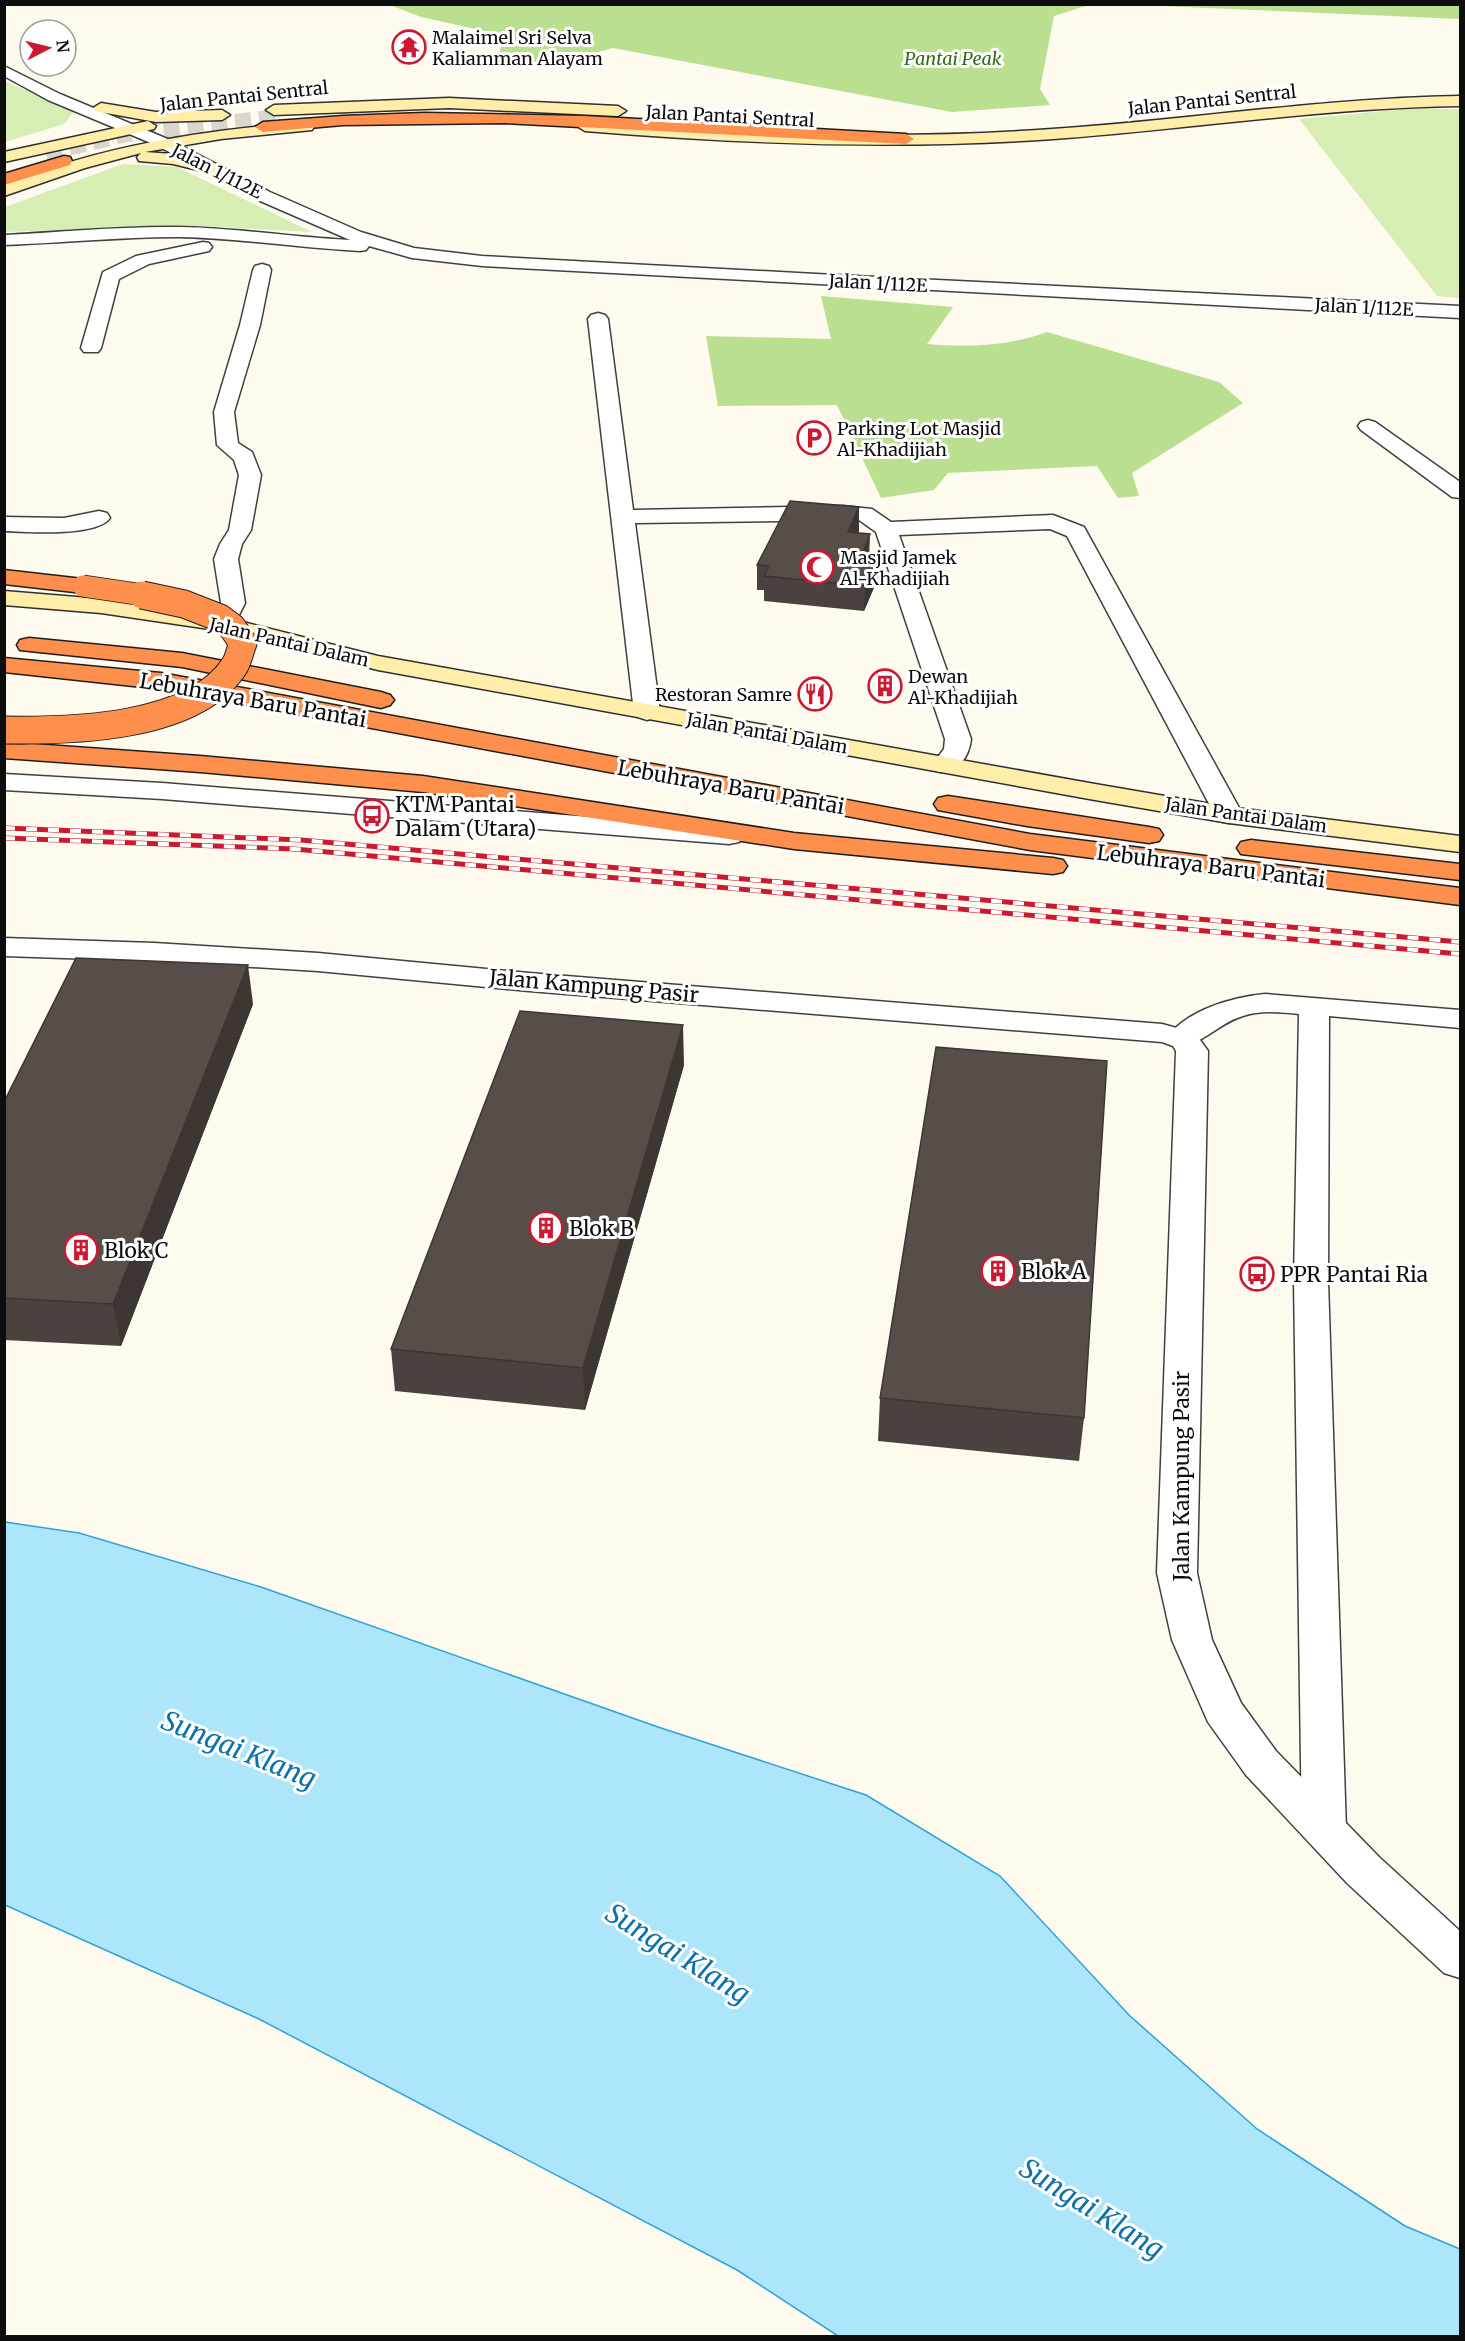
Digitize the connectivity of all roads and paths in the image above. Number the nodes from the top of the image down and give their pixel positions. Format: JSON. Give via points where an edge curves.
{"nodes":[{"id":1,"x":4,"y":64,"type":"edge"},
{"id":2,"x":4,"y":70,"type":"edge"},
{"id":3,"x":1461,"y":93,"type":"edge"},
{"id":4,"x":1400,"y":98,"type":"junction"},
{"id":5,"x":1461,"y":101,"type":"edge"},
{"id":6,"x":94,"y":109,"type":"junction"},
{"id":7,"x":1172,"y":112,"type":"junction"},
{"id":8,"x":229,"y":114,"type":"junction"},
{"id":9,"x":279,"y":117,"type":"tunnel mouth"},
{"id":10,"x":260,"y":123,"type":"junction"},
{"id":11,"x":1189,"y":123,"type":"junction"},
{"id":12,"x":136,"y":128,"type":"junction"},
{"id":13,"x":902,"y":135,"type":"junction"},
{"id":14,"x":169,"y":142,"type":"junction"},
{"id":15,"x":46,"y":153,"type":"tunnel mouth"},
{"id":16,"x":12,"y":155,"type":"edge"},
{"id":17,"x":64,"y":161,"type":"tunnel mouth"},
{"id":18,"x":81,"y":165,"type":"junction"},
{"id":19,"x":4,"y":167,"type":"edge"},
{"id":20,"x":220,"y":167,"type":"junction"},
{"id":21,"x":4,"y":180,"type":"edge"},
{"id":22,"x":4,"y":191,"type":"edge"},
{"id":23,"x":228,"y":234,"type":"junction"},
{"id":24,"x":4,"y":242,"type":"edge"},
{"id":25,"x":392,"y":248,"type":"junction"},
{"id":26,"x":179,"y":250,"type":"junction"},
{"id":27,"x":262,"y":270,"type":"dead end"},
{"id":28,"x":1461,"y":312,"type":"edge"},
{"id":29,"x":598,"y":319,"type":"dead end"},
{"id":30,"x":91,"y":348,"type":"dead end"},
{"id":31,"x":1368,"y":426,"type":"dead end"},
{"id":32,"x":1461,"y":492,"type":"edge"},
{"id":33,"x":622,"y":517,"type":"junction"},
{"id":34,"x":99,"y":518,"type":"dead end"},
{"id":35,"x":4,"y":524,"type":"edge"},
{"id":36,"x":886,"y":529,"type":"junction"},
{"id":37,"x":4,"y":577,"type":"edge"},
{"id":38,"x":4,"y":598,"type":"edge"},
{"id":39,"x":223,"y":624,"type":"junction"},
{"id":40,"x":4,"y":642,"type":"edge"},
{"id":41,"x":4,"y":665,"type":"edge"},
{"id":42,"x":647,"y":712,"type":"junction"},
{"id":43,"x":4,"y":730,"type":"edge"},
{"id":44,"x":4,"y":750,"type":"edge"},
{"id":45,"x":945,"y":765,"type":"junction"},
{"id":46,"x":4,"y":783,"type":"edge"},
{"id":47,"x":1229,"y":815,"type":"junction"},
{"id":48,"x":794,"y":841,"type":"junction"},
{"id":49,"x":1461,"y":844,"type":"edge"},
{"id":50,"x":1220,"y":868,"type":"junction"},
{"id":51,"x":1461,"y":872,"type":"edge"},
{"id":52,"x":1461,"y":897,"type":"edge"},
{"id":53,"x":4,"y":947,"type":"edge"},
{"id":54,"x":1314,"y":1006,"type":"junction"},
{"id":55,"x":1461,"y":1019,"type":"edge"},
{"id":56,"x":1182,"y":1038,"type":"junction"},
{"id":57,"x":1324,"y":1830,"type":"junction"},
{"id":58,"x":1461,"y":1959,"type":"edge"}],
"edges":[{"from":1,"to":6,"type":"street"},
{"from":2,"to":6,"type":"street","via":[[24,82]]},
{"from":3,"to":4,"type":"main road","name":"Jalan Pantai Sentral"},
{"from":4,"to":5,"type":"main road","name":"Jalan Pantai Sentral"},
{"from":4,"to":7,"type":"main road","name":"Jalan Pantai Sentral"},
{"from":4,"to":11,"type":"main road","name":"Jalan Pantai Sentral"},
{"from":6,"to":8,"type":"main road","via":[[156,117]]},
{"from":6,"to":12,"type":"street","name":"Jalan 1/112E"},
{"from":6,"to":16,"type":"main road","via":[[95,121],[81,133]]},
{"from":7,"to":11,"type":"main road"},
{"from":7,"to":13,"type":"main road","name":"Jalan Pantai Sentral"},
{"from":8,"to":10,"type":"main road","via":[[212,122],[213,126],[233,131]]},
{"from":8,"to":12,"type":"main road","name":"Jalan Pantai Sentral"},
{"from":9,"to":13,"type":"highway","via":[[498,110]]},
{"from":10,"to":13,"type":"main road","name":"Jalan Pantai Sentral","via":[[574,125],[838,141]]},
{"from":10,"to":14,"type":"main road","name":"Jalan Pantai Sentral"},
{"from":10,"to":20,"type":"main road","via":[[217,147]]},
{"from":11,"to":13,"type":"main road","name":"Jalan Pantai Sentral","via":[[1002,138]]},
{"from":12,"to":14,"type":"street","name":"Jalan 1/112E"},
{"from":12,"to":16,"type":"main road","name":"Jalan Pantai Sentral"},
{"from":14,"to":18,"type":"main road","name":"Jalan Pantai Sentral"},
{"from":14,"to":20,"type":"street","name":"Jalan 1/112E"},
{"from":15,"to":19,"type":"highway"},
{"from":16,"to":18,"type":"main road","via":[[75,149],[88,156]]},
{"from":17,"to":21,"type":"highway"},
{"from":18,"to":20,"type":"main road","via":[[155,157]]},
{"from":18,"to":22,"type":"main road","name":"Jalan Pantai Sentral"},
{"from":20,"to":25,"type":"street","name":"Jalan 1/112E","via":[[264,196]]},
{"from":23,"to":24,"type":"street","via":[[166,233]]},
{"from":23,"to":25,"type":"street"},
{"from":23,"to":26,"type":"street","via":[[220,242]]},
{"from":24,"to":26,"type":"street","via":[[152,244]]},
{"from":25,"to":28,"type":"street","name":"Jalan 1/112E","via":[[436,257],[554,265]]},
{"from":26,"to":30,"type":"street","via":[[127,266],[110,276]]},
{"from":27,"to":39,"type":"street","via":[[224,412],[228,446],[244,457],[250,475],[240,530],[226,559],[233,603]]},
{"from":29,"to":33,"type":"street"},
{"from":31,"to":32,"type":"street"},
{"from":33,"to":36,"type":"street","via":[[843,513],[864,514]]},
{"from":33,"to":42,"type":"street"},
{"from":34,"to":35,"type":"street","via":[[54,527]]},
{"from":36,"to":45,"type":"street","via":[[958,739],[957,750]]},
{"from":36,"to":47,"type":"street","via":[[1053,522],[1076,532]]},
{"from":37,"to":43,"type":"highway","bridge":true,"via":[[176,602],[231,626],[243,643],[235,664],[222,681],[179,707],[117,723]]},
{"from":38,"to":39,"type":"main road","name":"Jalan Pantai Dalam","via":[[102,606]]},
{"from":39,"to":42,"type":"main road","name":"Jalan Pantai Dalam","via":[[378,663]]},
{"from":40,"to":51,"type":"highway","name":"Lebuhraya Baru Pantai","via":[[182,660],[1027,818]]},
{"from":41,"to":50,"type":"highway","name":"Lebuhraya Baru Pantai","via":[[161,681],[1030,842]]},
{"from":42,"to":45,"type":"main road","name":"Jalan Pantai Dalam"},
{"from":44,"to":48,"type":"highway","via":[[333,775],[525,798]]},
{"from":45,"to":47,"type":"main road","name":"Jalan Pantai Dalam"},
{"from":46,"to":48,"type":"street","via":[[162,791]]},
{"from":47,"to":49,"type":"main road","name":"Jalan Pantai Dalam"},
{"from":48,"to":50,"type":"highway","via":[[1107,871]]},
{"from":50,"to":52,"type":"highway","name":"Lebuhraya Baru Pantai"},
{"from":53,"to":56,"type":"street","name":"Jalan Kampung Pasir","via":[[318,962],[1162,1033]]},
{"from":54,"to":55,"type":"street"},
{"from":54,"to":56,"type":"street","via":[[1238,1006],[1217,1014]]},
{"from":54,"to":57,"type":"street","via":[[1311,1281]]},
{"from":56,"to":57,"type":"street","name":"Jalan Kampung Pasir","via":[[1192,1051],[1177,1573],[1192,1640],[1223,1711],[1261,1763]]},
{"from":57,"to":58,"type":"street","name":"Jalan Kampung Pasir"}]}
